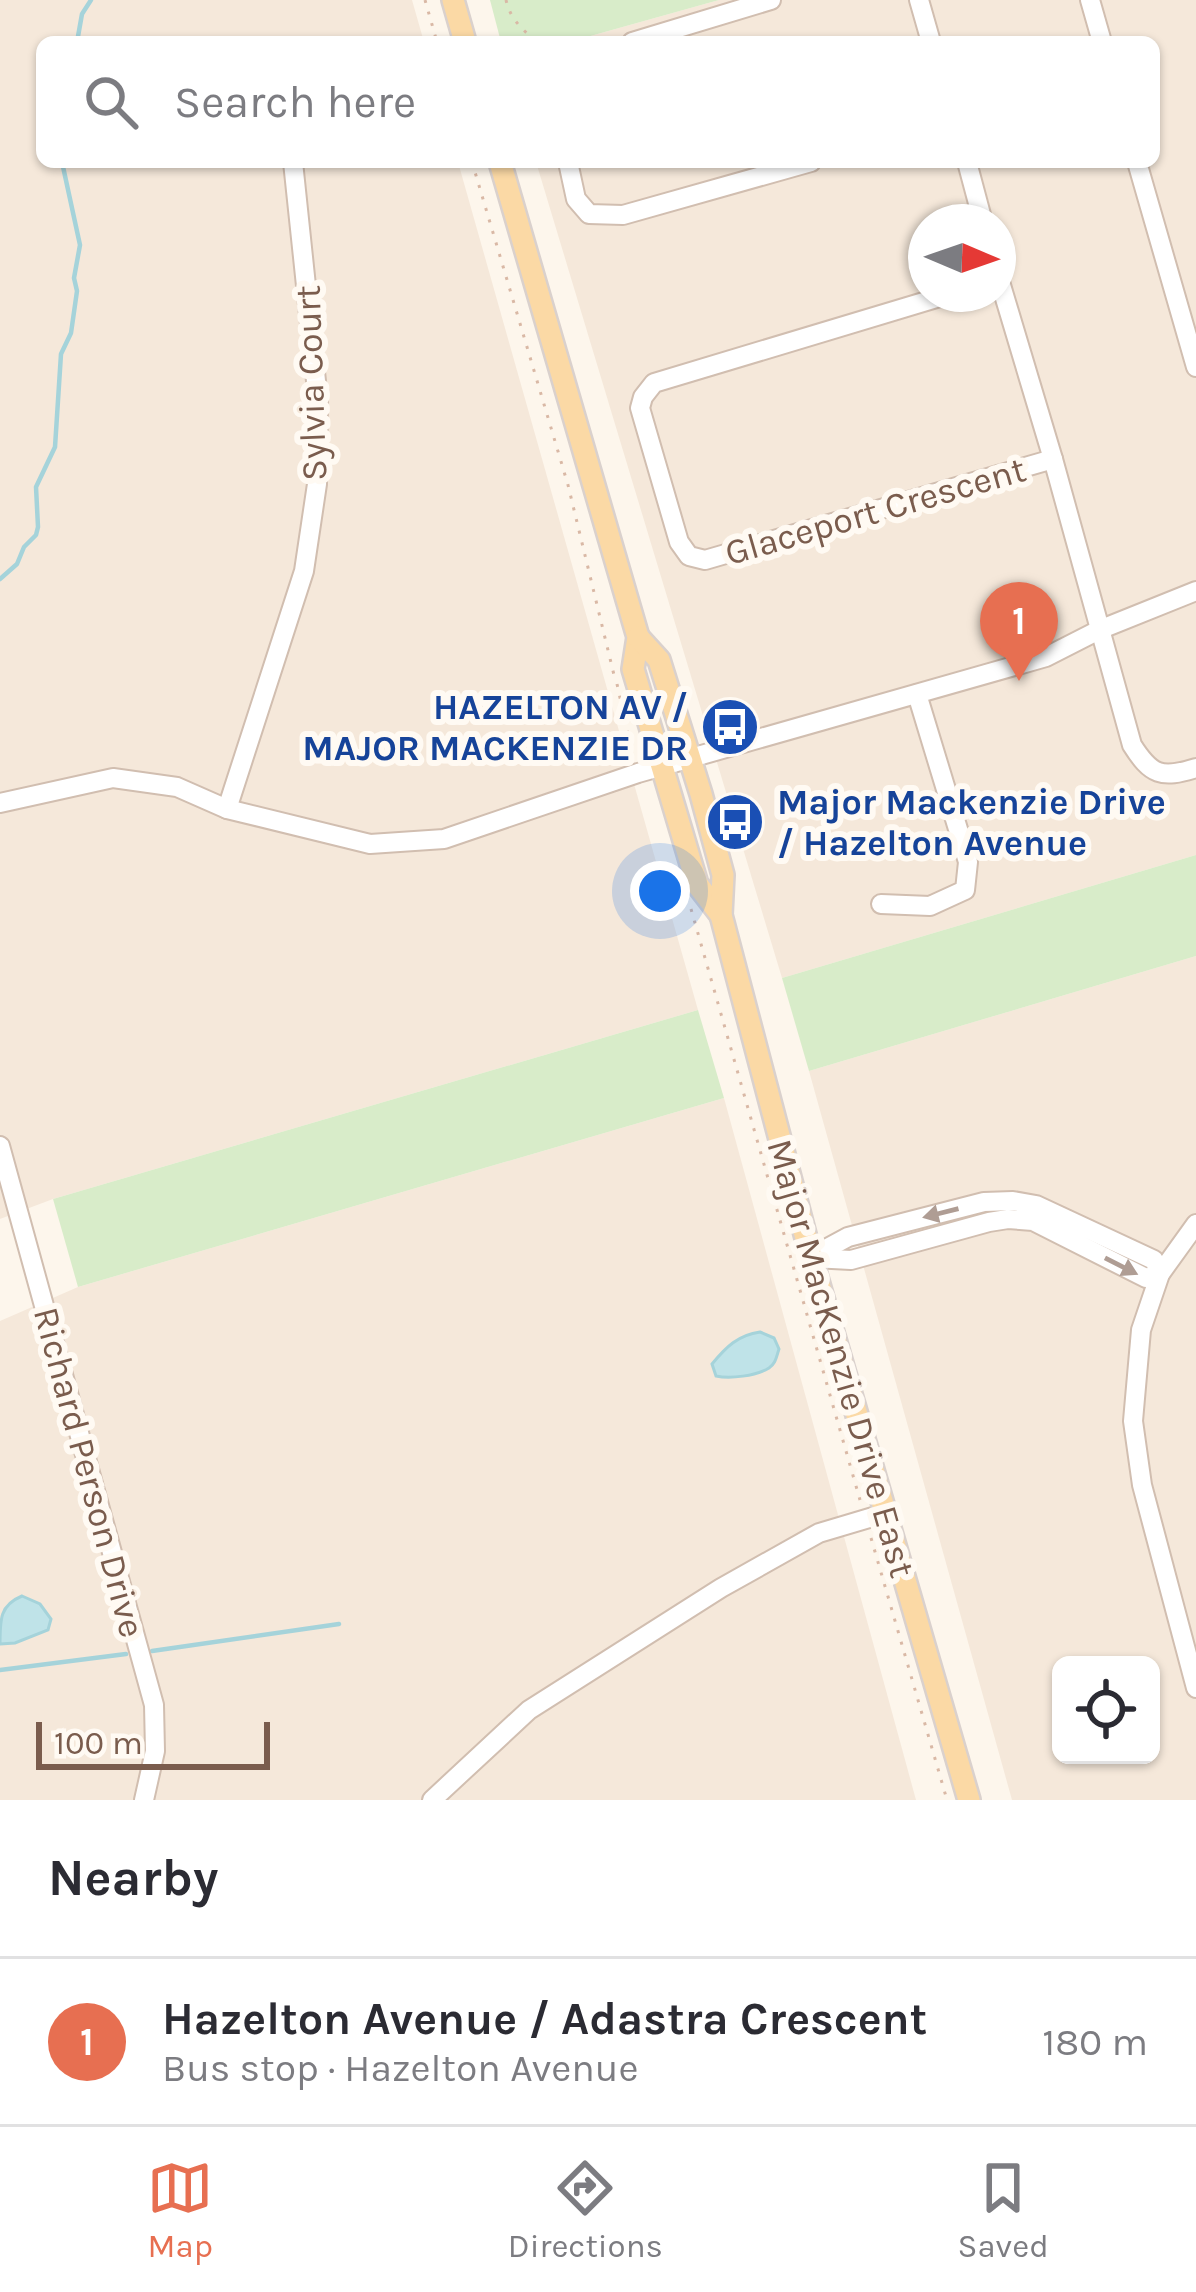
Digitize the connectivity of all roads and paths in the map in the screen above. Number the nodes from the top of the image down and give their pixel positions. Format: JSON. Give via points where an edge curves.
{"nodes":[{"id":1,"x":425,"y":0,"type":"edge"},
{"id":2,"x":453,"y":0,"type":"edge"},
{"id":3,"x":506,"y":0,"type":"edge"},
{"id":4,"x":771,"y":0,"type":"edge"},
{"id":5,"x":919,"y":0,"type":"edge"},
{"id":6,"x":1090,"y":0,"type":"edge"},
{"id":7,"x":435,"y":36,"type":"edge"},
{"id":8,"x":463,"y":36,"type":"edge"},
{"id":9,"x":530,"y":36,"type":"edge"},
{"id":10,"x":652,"y":36,"type":"edge"},
{"id":11,"x":929,"y":36,"type":"edge"},
{"id":12,"x":1100,"y":36,"type":"edge"},
{"id":13,"x":294,"y":168,"type":"edge"},
{"id":14,"x":474,"y":168,"type":"edge"},
{"id":15,"x":502,"y":168,"type":"edge"},
{"id":16,"x":569,"y":168,"type":"edge"},
{"id":17,"x":790,"y":168,"type":"edge"},
{"id":18,"x":969,"y":168,"type":"edge"},
{"id":19,"x":1139,"y":168,"type":"edge"},
{"id":20,"x":978,"y":204,"type":"edge"},
{"id":21,"x":908,"y":306,"type":"edge"},
{"id":22,"x":1008,"y":312,"type":"edge"},
{"id":23,"x":1196,"y":367,"type":"edge"},
{"id":24,"x":1053,"y":459,"type":"junction"},
{"id":25,"x":1196,"y":591,"type":"edge"},
{"id":26,"x":1099,"y":630,"type":"junction"},
{"id":27,"x":638,"y":637,"type":"junction"},
{"id":28,"x":917,"y":694,"type":"junction"},
{"id":29,"x":631,"y":748,"type":"dead end"},
{"id":30,"x":690,"y":759,"type":"junction"},
{"id":31,"x":662,"y":767,"type":"junction"},
{"id":32,"x":1196,"y":768,"type":"edge"},
{"id":33,"x":0,"y":803,"type":"edge"},
{"id":34,"x":227,"y":808,"type":"junction"},
{"id":35,"x":689,"y":904,"type":"dead end"},
{"id":36,"x":881,"y":904,"type":"dead end"},
{"id":37,"x":721,"y":915,"type":"junction"},
{"id":38,"x":0,"y":1146,"type":"edge"},
{"id":39,"x":1196,"y":1224,"type":"edge"},
{"id":40,"x":811,"y":1258,"type":"junction"},
{"id":41,"x":1160,"y":1274,"type":"junction"},
{"id":42,"x":875,"y":1516,"type":"junction"},
{"id":43,"x":1196,"y":1688,"type":"edge"},
{"id":44,"x":144,"y":1800,"type":"edge"},
{"id":45,"x":432,"y":1800,"type":"edge"},
{"id":46,"x":947,"y":1800,"type":"edge"},
{"id":47,"x":969,"y":1800,"type":"edge"}],
"edges":[{"from":1,"to":7,"type":"path"},
{"from":2,"to":8,"type":"main road"},
{"from":3,"to":9,"type":"path"},
{"from":4,"to":10,"type":"street"},
{"from":5,"to":11,"type":"street"},
{"from":6,"to":12,"type":"street"},
{"from":13,"to":34,"type":"street","name":"Sylvia Court","via":[[318,400],[316,484],[304,571]]},
{"from":14,"to":29,"type":"path","via":[[568,484]]},
{"from":15,"to":27,"type":"main road","name":"Major MacKenzie Drive East"},
{"from":16,"to":17,"type":"street","via":[[577,199],[602,216]]},
{"from":18,"to":20,"type":"street"},
{"from":19,"to":23,"type":"street"},
{"from":21,"to":24,"type":"street","name":"Glaceport Crescent","via":[[654,382],[640,409],[689,556],[705,560]]},
{"from":22,"to":24,"type":"street"},
{"from":24,"to":26,"type":"street"},
{"from":25,"to":26,"type":"street"},
{"from":26,"to":28,"type":"street","via":[[1046,657]]},
{"from":26,"to":32,"type":"street","via":[[1132,745],[1149,770]]},
{"from":27,"to":30,"type":"main road","name":"Major MacKenzie Drive East","via":[[659,660]]},
{"from":27,"to":31,"type":"main road","name":"Major MacKenzie Drive East","via":[[633,669]]},
{"from":28,"to":30,"type":"street"},
{"from":28,"to":36,"type":"street","via":[[968,877],[965,890],[930,906]]},
{"from":30,"to":31,"type":"street"},
{"from":30,"to":37,"type":"main road","name":"Major MacKenzie Drive East","via":[[723,875]]},
{"from":31,"to":34,"type":"street","via":[[444,839],[370,844]]},
{"from":31,"to":37,"type":"main road","name":"Major MacKenzie Drive East","via":[[697,884]]},
{"from":33,"to":34,"type":"street","via":[[113,778],[176,787]]},
{"from":35,"to":42,"type":"path"},
{"from":37,"to":40,"type":"main road","name":"Major MacKenzie Drive East"},
{"from":38,"to":44,"type":"street","name":"Richard Person Drive","via":[[154,1705]]},
{"from":39,"to":41,"type":"street"},
{"from":40,"to":41,"type":"street","via":[[844,1238],[1013,1201],[1154,1260]]},
{"from":40,"to":42,"type":"main road","name":"Major MacKenzie Drive East"},
{"from":41,"to":43,"type":"street","via":[[1141,1330],[1133,1421]]},
{"from":42,"to":45,"type":"street","via":[[819,1533],[529,1711]]},
{"from":42,"to":46,"type":"path"},
{"from":42,"to":47,"type":"main road","name":"Major MacKenzie Drive East"}]}
